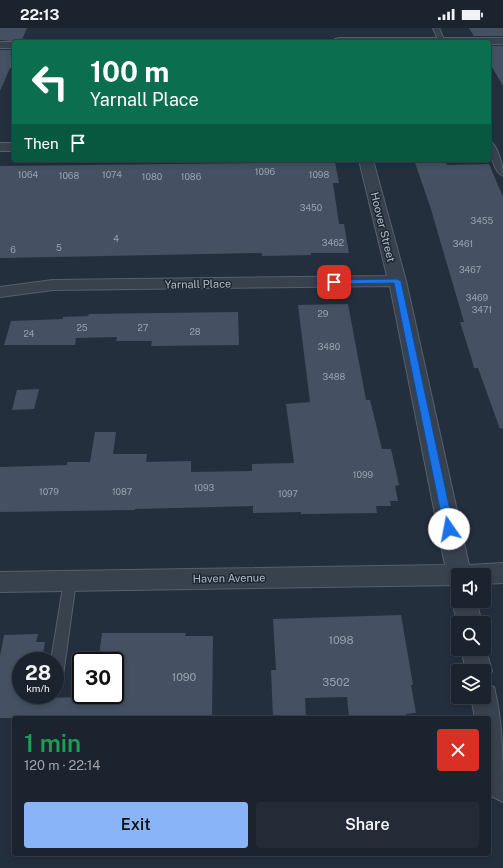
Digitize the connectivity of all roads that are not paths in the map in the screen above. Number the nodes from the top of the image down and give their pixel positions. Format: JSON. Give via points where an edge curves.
{"nodes":[{"id":1,"x":336,"y":28,"type":"edge"},
{"id":2,"x":436,"y":28,"type":"edge"},
{"id":3,"x":339,"y":40,"type":"edge"},
{"id":4,"x":441,"y":40,"type":"edge"},
{"id":5,"x":491,"y":42,"type":"edge"},
{"id":6,"x":503,"y":42,"type":"edge"},
{"id":7,"x":12,"y":44,"type":"edge"},
{"id":8,"x":0,"y":45,"type":"edge"},
{"id":9,"x":0,"y":147,"type":"edge"},
{"id":10,"x":12,"y":147,"type":"edge"},
{"id":11,"x":491,"y":147,"type":"edge"},
{"id":12,"x":367,"y":162,"type":"edge"},
{"id":13,"x":503,"y":174,"type":"edge"},
{"id":14,"x":397,"y":281,"type":"junction"},
{"id":15,"x":0,"y":292,"type":"edge"},
{"id":16,"x":457,"y":568,"type":"edge"},
{"id":17,"x":503,"y":573,"type":"edge"},
{"id":18,"x":491,"y":574,"type":"edge"},
{"id":19,"x":451,"y":575,"type":"edge"},
{"id":20,"x":70,"y":581,"type":"junction"},
{"id":21,"x":0,"y":582,"type":"edge"},
{"id":22,"x":60,"y":652,"type":"edge"},
{"id":23,"x":486,"y":704,"type":"edge"},
{"id":24,"x":488,"y":716,"type":"edge"},
{"id":25,"x":491,"y":729,"type":"edge"},
{"id":26,"x":503,"y":787,"type":"edge"}],
"edges":[{"from":1,"to":3,"type":"street"},
{"from":2,"to":4,"type":"lane"},
{"from":5,"to":6,"type":"street"},
{"from":7,"to":8,"type":"street"},
{"from":9,"to":10,"type":"street"},
{"from":11,"to":13,"type":"lane"},
{"from":12,"to":14,"type":"street","name":"Hoover Street"},
{"from":14,"to":15,"type":"street","name":"Yarnall Place","via":[[53,285]]},
{"from":14,"to":16,"type":"street","name":"Hoover Street"},
{"from":17,"to":18,"type":"street"},
{"from":19,"to":20,"type":"street","name":"Haven Avenue"},
{"from":20,"to":21,"type":"street","name":"Haven Avenue"},
{"from":20,"to":22,"type":"lane"},
{"from":23,"to":24,"type":"street"},
{"from":25,"to":26,"type":"street"}]}
